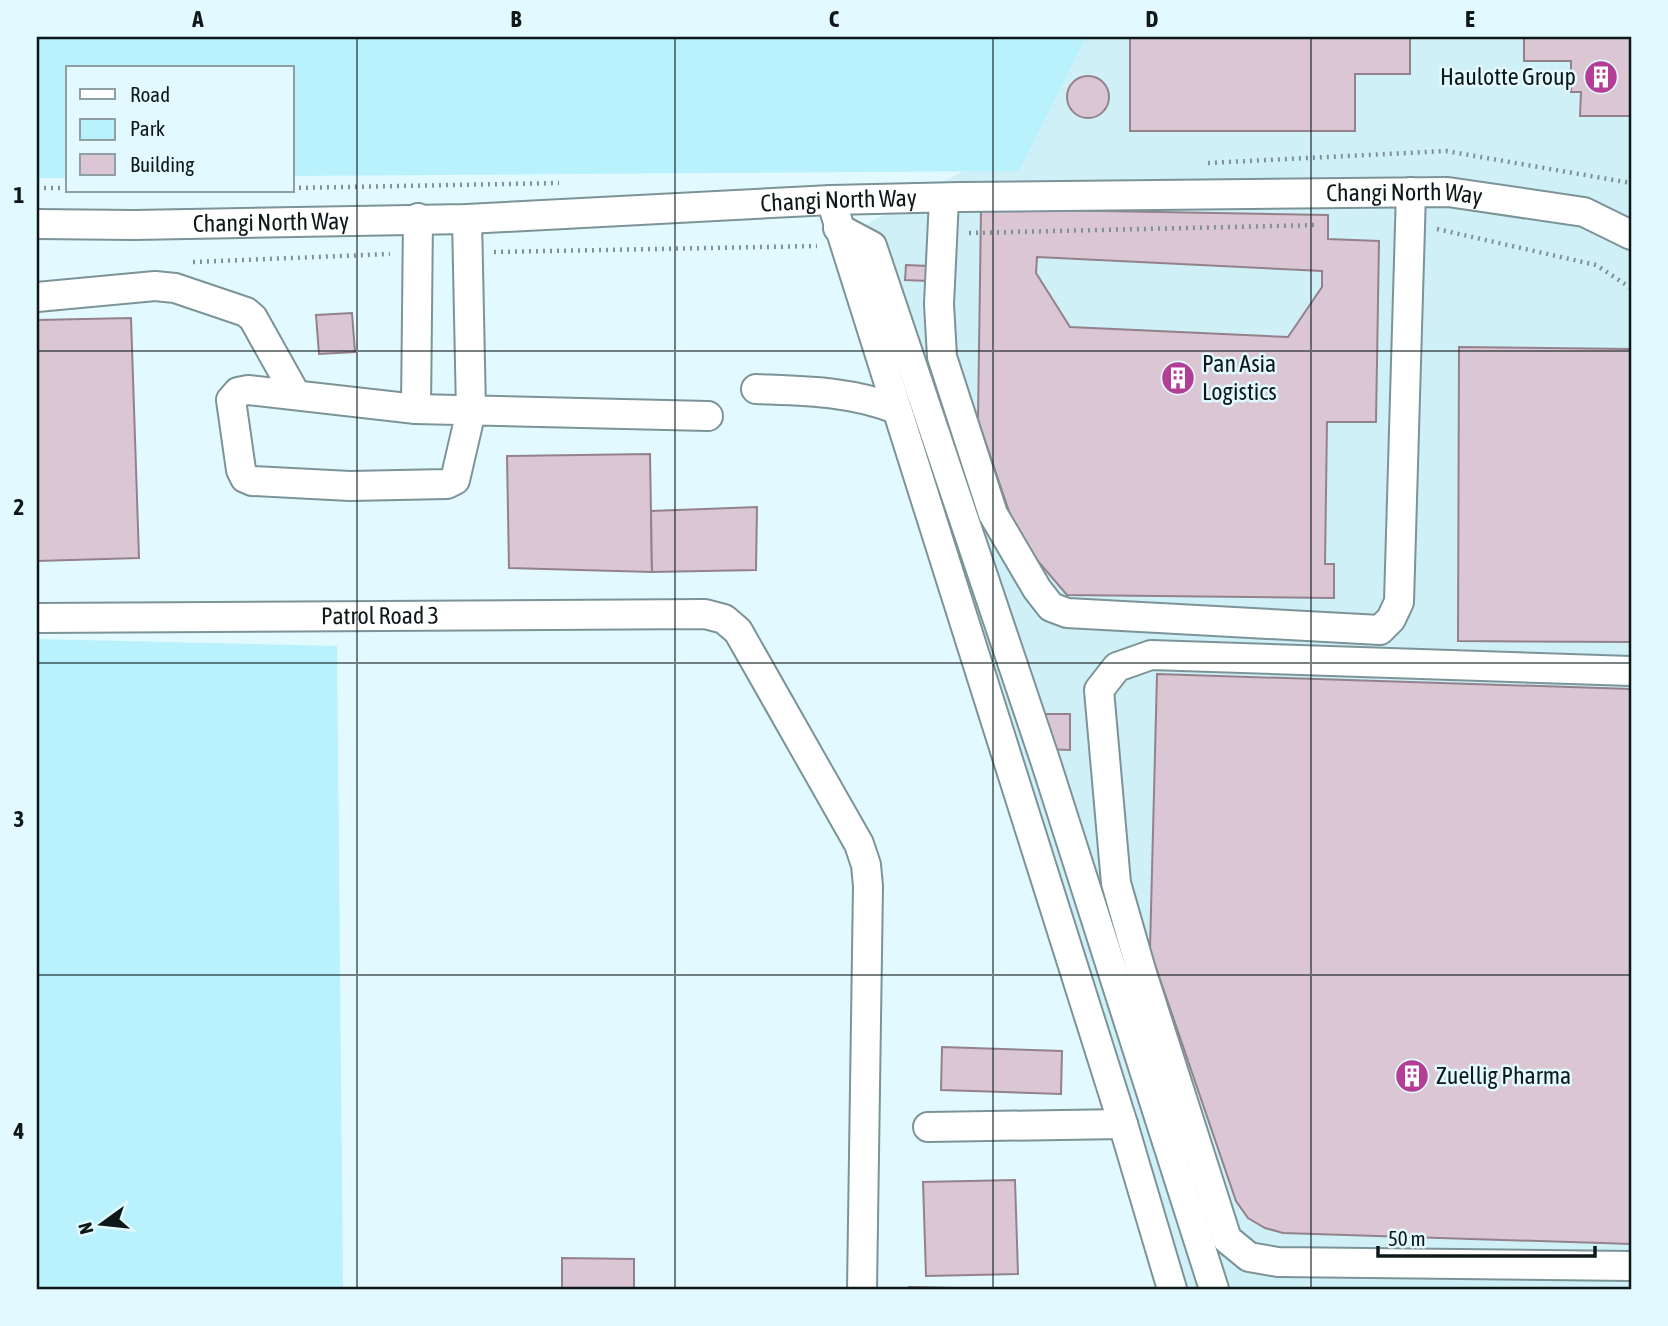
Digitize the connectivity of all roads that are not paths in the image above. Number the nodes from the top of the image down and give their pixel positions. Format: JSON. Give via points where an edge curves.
{"nodes":[{"id":1,"x":1410,"y":192,"type":"junction"},
{"id":2,"x":944,"y":199,"type":"junction"},
{"id":3,"x":831,"y":200,"type":"junction"},
{"id":4,"x":418,"y":218,"type":"junction"},
{"id":5,"x":467,"y":219,"type":"junction"},
{"id":6,"x":37,"y":224,"type":"edge"},
{"id":7,"x":838,"y":228,"type":"junction"},
{"id":8,"x":1631,"y":236,"type":"edge"},
{"id":9,"x":37,"y":297,"type":"edge"},
{"id":10,"x":756,"y":389,"type":"dead end"},
{"id":11,"x":296,"y":395,"type":"junction"},
{"id":12,"x":416,"y":409,"type":"junction"},
{"id":13,"x":896,"y":409,"type":"junction"},
{"id":14,"x":471,"y":411,"type":"junction"},
{"id":15,"x":708,"y":416,"type":"dead end"},
{"id":16,"x":37,"y":618,"type":"edge"},
{"id":17,"x":1631,"y":671,"type":"edge"},
{"id":18,"x":1123,"y":1124,"type":"junction"},
{"id":19,"x":928,"y":1127,"type":"dead end"},
{"id":20,"x":1631,"y":1266,"type":"edge"},
{"id":21,"x":862,"y":1289,"type":"edge"},
{"id":22,"x":1172,"y":1289,"type":"edge"},
{"id":23,"x":1214,"y":1289,"type":"edge"}],
"edges":[{"from":1,"to":2,"type":"street","name":"Changi North Way"},
{"from":1,"to":2,"type":"street","via":[[1399,602],[1380,630],[1067,613],[1051,607],[993,514],[942,357],[939,304]]},
{"from":1,"to":8,"type":"street","name":"Changi North Way","via":[[1448,192],[1584,212]]},
{"from":2,"to":3,"type":"street","name":"Changi North Way"},
{"from":3,"to":5,"type":"street","name":"Changi North Way"},
{"from":3,"to":7,"type":"street"},
{"from":4,"to":5,"type":"street","name":"Changi North Way"},
{"from":4,"to":6,"type":"street","name":"Changi North Way"},
{"from":4,"to":12,"type":"street"},
{"from":5,"to":14,"type":"street"},
{"from":7,"to":13,"type":"street"},
{"from":7,"to":23,"type":"street","via":[[872,246],[1046,763]]},
{"from":9,"to":11,"type":"street","via":[[165,287],[246,312]]},
{"from":10,"to":13,"type":"street","via":[[828,392]]},
{"from":11,"to":12,"type":"street"},
{"from":11,"to":14,"type":"street","via":[[247,390],[231,400],[246,478],[350,486],[447,484],[455,480]]},
{"from":12,"to":14,"type":"street"},
{"from":13,"to":18,"type":"street"},
{"from":14,"to":15,"type":"street"},
{"from":16,"to":21,"type":"street","name":"Patrol Road 3","via":[[705,614],[723,619],[738,631],[859,844],[866,865]]},
{"from":17,"to":20,"type":"street","via":[[1151,655],[1117,667],[1099,690],[1116,883],[1227,1239],[1249,1257],[1278,1262]]},
{"from":18,"to":19,"type":"street"},
{"from":18,"to":22,"type":"street"}]}
